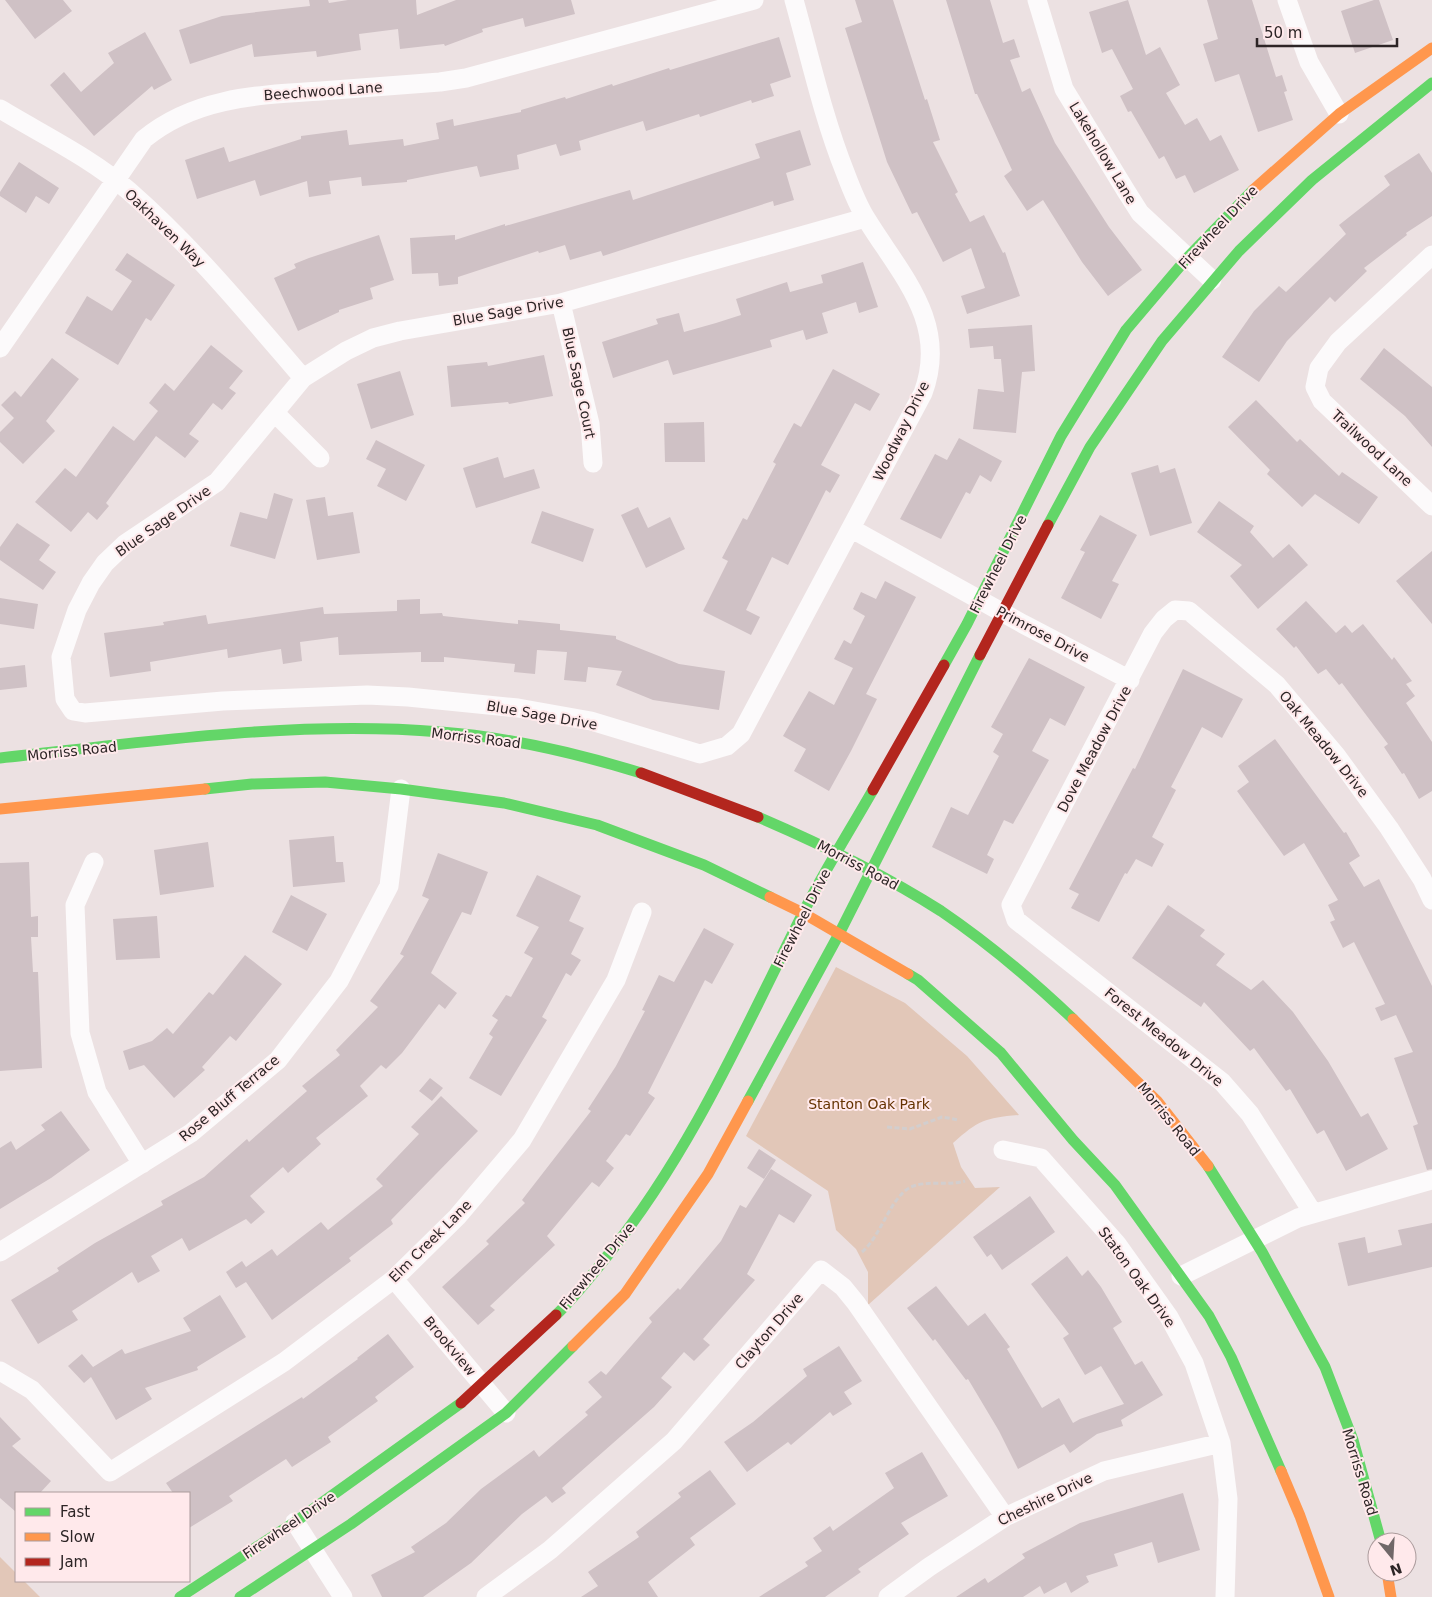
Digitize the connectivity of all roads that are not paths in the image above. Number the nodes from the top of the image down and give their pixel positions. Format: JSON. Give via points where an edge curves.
{"nodes":[{"id":1,"x":754,"y":0,"type":"edge"},
{"id":2,"x":794,"y":0,"type":"edge"},
{"id":3,"x":1037,"y":0,"type":"edge"},
{"id":4,"x":1286,"y":0,"type":"edge"},
{"id":5,"x":1432,"y":48,"type":"edge"},
{"id":6,"x":1432,"y":83,"type":"edge"},
{"id":7,"x":0,"y":110,"type":"edge"},
{"id":8,"x":1339,"y":114,"type":"junction"},
{"id":9,"x":114,"y":180,"type":"junction"},
{"id":10,"x":866,"y":218,"type":"junction"},
{"id":11,"x":1432,"y":255,"type":"edge"},
{"id":12,"x":1188,"y":258,"type":"junction"},
{"id":13,"x":1212,"y":280,"type":"junction"},
{"id":14,"x":561,"y":302,"type":"junction"},
{"id":15,"x":0,"y":348,"type":"edge"},
{"id":16,"x":303,"y":378,"type":"junction"},
{"id":17,"x":275,"y":413,"type":"junction"},
{"id":18,"x":320,"y":458,"type":"dead end"},
{"id":19,"x":593,"y":463,"type":"dead end"},
{"id":20,"x":1432,"y":506,"type":"edge"},
{"id":21,"x":852,"y":529,"type":"junction"},
{"id":22,"x":979,"y":600,"type":"junction"},
{"id":23,"x":1189,"y":611,"type":"joint"},
{"id":24,"x":1002,"y":612,"type":"junction"},
{"id":25,"x":1130,"y":680,"type":"junction"},
{"id":26,"x":683,"y":748,"type":"joint"},
{"id":27,"x":0,"y":758,"type":"edge"},
{"id":28,"x":401,"y":789,"type":"junction"},
{"id":29,"x":0,"y":809,"type":"edge"},
{"id":30,"x":836,"y":854,"type":"junction"},
{"id":31,"x":94,"y":862,"type":"dead end"},
{"id":32,"x":869,"y":871,"type":"junction"},
{"id":33,"x":1432,"y":900,"type":"edge"},
{"id":34,"x":1011,"y":905,"type":"joint"},
{"id":35,"x":642,"y":912,"type":"dead end"},
{"id":36,"x":803,"y":913,"type":"junction"},
{"id":37,"x":839,"y":934,"type":"junction"},
{"id":38,"x":1003,"y":1150,"type":"dead end"},
{"id":39,"x":142,"y":1164,"type":"junction"},
{"id":40,"x":1432,"y":1180,"type":"edge"},
{"id":41,"x":1313,"y":1213,"type":"junction"},
{"id":42,"x":1255,"y":1239,"type":"junction"},
{"id":43,"x":0,"y":1252,"type":"edge"},
{"id":44,"x":1181,"y":1276,"type":"junction"},
{"id":45,"x":394,"y":1279,"type":"junction"},
{"id":46,"x":0,"y":1371,"type":"edge"},
{"id":47,"x":483,"y":1385,"type":"junction"},
{"id":48,"x":506,"y":1413,"type":"junction"},
{"id":49,"x":1221,"y":1443,"type":"junction"},
{"id":50,"x":1005,"y":1517,"type":"junction"},
{"id":51,"x":295,"y":1522,"type":"junction"},
{"id":52,"x":1378,"y":1532,"type":"edge"},
{"id":53,"x":312,"y":1549,"type":"junction"},
{"id":54,"x":1389,"y":1582,"type":"edge"},
{"id":55,"x":180,"y":1597,"type":"edge"},
{"id":56,"x":240,"y":1597,"type":"edge"},
{"id":57,"x":343,"y":1597,"type":"edge"},
{"id":58,"x":486,"y":1597,"type":"edge"},
{"id":59,"x":888,"y":1597,"type":"edge"},
{"id":60,"x":1225,"y":1597,"type":"edge"},
{"id":61,"x":1329,"y":1597,"type":"edge"},
{"id":62,"x":1391,"y":1597,"type":"edge"}],
"edges":[{"from":1,"to":9,"type":"street","name":"Beechwood Lane","via":[[466,78],[248,96],[215,102],[156,128]]},
{"from":2,"to":10,"type":"street","name":"Woodway Drive","via":[[844,171]]},
{"from":3,"to":12,"type":"street","name":"Lakehollow Lane","via":[[1064,89],[1140,213]]},
{"from":4,"to":8,"type":"street","via":[[1309,62]]},
{"from":5,"to":8,"type":"street","name":"Firewheel Drive"},
{"from":6,"to":13,"type":"street","name":"Firewheel Drive","via":[[1312,180]]},
{"from":7,"to":9,"type":"street","name":"Oakhaven Way","via":[[98,167]]},
{"from":8,"to":12,"type":"street","name":"Firewheel Drive","via":[[1263,179]]},
{"from":9,"to":15,"type":"street","name":"Beechwood Lane"},
{"from":9,"to":16,"type":"street","name":"Oakhaven Way","via":[[213,275]]},
{"from":10,"to":14,"type":"street","name":"Blue Sage Drive"},
{"from":10,"to":21,"type":"street","name":"Woodway Drive","via":[[919,302],[927,324],[930,353],[923,393]]},
{"from":11,"to":20,"type":"street","name":"Trailwood Lane","via":[[1338,342],[1319,368],[1315,387],[1322,401]]},
{"from":12,"to":13,"type":"street","name":"Lakehollow Lane"},
{"from":12,"to":22,"type":"street","name":"Firewheel Drive","via":[[1126,330],[1061,436]]},
{"from":13,"to":24,"type":"street","name":"Firewheel Drive","via":[[1162,341],[1090,447]]},
{"from":14,"to":16,"type":"street","name":"Blue Sage Drive","via":[[373,338]]},
{"from":14,"to":19,"type":"street","name":"Blue Sage Court","via":[[590,424]]},
{"from":16,"to":17,"type":"street","name":"Blue Sage Drive"},
{"from":17,"to":18,"type":"street"},
{"from":17,"to":26,"type":"street","name":"Blue Sage Drive","via":[[217,482],[125,544],[105,563],[91,583],[77,610],[61,657],[65,699],[73,711],[85,713],[252,700],[408,697],[518,708],[573,718]]},
{"from":21,"to":22,"type":"street","name":"Primrose Drive"},
{"from":21,"to":26,"type":"street","name":"Woodway Drive","via":[[741,734],[727,746],[713,751],[700,754]]},
{"from":22,"to":24,"type":"street","name":"Primrose Drive"},
{"from":22,"to":30,"type":"street","name":"Firewheel Drive"},
{"from":23,"to":25,"type":"street","name":"Dove Meadow Drive","via":[[1175,610],[1164,619],[1153,633]]},
{"from":23,"to":33,"type":"street","name":"Oak Meadow Drive","via":[[1277,685],[1389,828]]},
{"from":24,"to":25,"type":"street","name":"Primrose Drive"},
{"from":24,"to":32,"type":"street","name":"Firewheel Drive"},
{"from":25,"to":34,"type":"street","name":"Dove Meadow Drive"},
{"from":27,"to":30,"type":"street","name":"Morriss Road","via":[[262,732],[444,732],[604,761],[698,791]]},
{"from":28,"to":29,"type":"street","via":[[325,782],[252,784]]},
{"from":28,"to":36,"type":"street","via":[[504,803],[596,825],[704,866]]},
{"from":28,"to":39,"type":"street","name":"Rose Bluff Terrace","via":[[389,886],[339,981],[278,1060],[191,1133]]},
{"from":30,"to":32,"type":"street","name":"Morriss Road"},
{"from":30,"to":36,"type":"street","name":"Firewheel Drive"},
{"from":31,"to":39,"type":"street","via":[[75,905],[80,1033],[98,1092]]},
{"from":32,"to":37,"type":"street","name":"Firewheel Drive"},
{"from":32,"to":42,"type":"street","name":"Morriss Road","via":[[917,896],[975,937],[1055,1001],[1133,1075],[1176,1123]]},
{"from":34,"to":41,"type":"street","name":"Forest Meadow Drive","via":[[1016,920],[1222,1082],[1250,1114]]},
{"from":35,"to":45,"type":"street","name":"Elm Creek Lane","via":[[616,980],[522,1140],[457,1217]]},
{"from":36,"to":37,"type":"street"},
{"from":36,"to":47,"type":"street","name":"Firewheel Drive","via":[[728,1068],[691,1135],[631,1227],[573,1299]]},
{"from":37,"to":44,"type":"street","via":[[918,980],[1001,1053],[1115,1185]]},
{"from":37,"to":48,"type":"street","name":"Firewheel Drive","via":[[708,1174],[625,1294]]},
{"from":38,"to":49,"type":"street","name":"Staton Oak Drive","via":[[1041,1158],[1117,1244],[1169,1317],[1194,1363]]},
{"from":39,"to":43,"type":"street","name":"Rose Bluff Terrace"},
{"from":40,"to":41,"type":"street"},
{"from":41,"to":42,"type":"street"},
{"from":42,"to":44,"type":"street"},
{"from":42,"to":52,"type":"street","name":"Morriss Road","via":[[1332,1381]]},
{"from":44,"to":61,"type":"street","via":[[1209,1316],[1231,1357],[1300,1516]]},
{"from":45,"to":46,"type":"street","name":"Elm Creek Lane","via":[[284,1362],[110,1472],[32,1390]]},
{"from":45,"to":47,"type":"street","name":"Brookview"},
{"from":47,"to":48,"type":"street","name":"Brookview"},
{"from":47,"to":51,"type":"street","name":"Firewheel Drive","via":[[396,1452]]},
{"from":48,"to":53,"type":"street","name":"Firewheel Drive"},
{"from":49,"to":50,"type":"street","name":"Cheshire Drive","via":[[1104,1471]]},
{"from":49,"to":60,"type":"street","name":"Staton Oak Drive","via":[[1228,1499]]},
{"from":50,"to":58,"type":"street","name":"Clayton Drive","via":[[856,1303],[843,1287],[821,1270],[674,1441],[550,1550]]},
{"from":50,"to":59,"type":"street","name":"Cheshire Drive"},
{"from":51,"to":53,"type":"street"},
{"from":51,"to":55,"type":"street","name":"Firewheel Drive"},
{"from":53,"to":56,"type":"street","name":"Firewheel Drive"},
{"from":53,"to":57,"type":"street"},
{"from":54,"to":62,"type":"street"}]}
